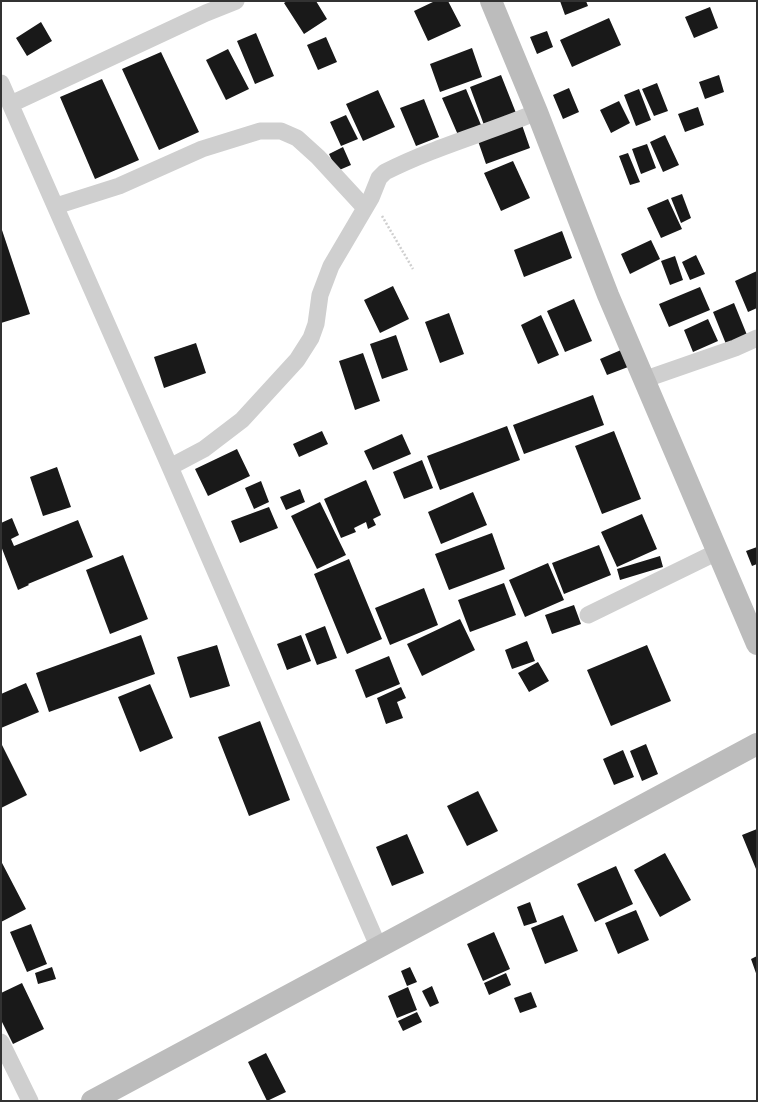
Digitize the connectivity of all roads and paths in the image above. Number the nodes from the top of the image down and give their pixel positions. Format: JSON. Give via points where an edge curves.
{"nodes":[{"id":1,"x":236,"y":1,"type":"edge"},
{"id":2,"x":491,"y":1,"type":"edge"},
{"id":3,"x":1,"y":83,"type":"edge"},
{"id":4,"x":11,"y":104,"type":"junction"},
{"id":5,"x":537,"y":112,"type":"junction"},
{"id":6,"x":368,"y":203,"type":"junction"},
{"id":7,"x":56,"y":206,"type":"junction"},
{"id":8,"x":413,"y":269,"type":"dead end"},
{"id":9,"x":757,"y":338,"type":"edge"},
{"id":10,"x":643,"y":380,"type":"junction"},
{"id":11,"x":170,"y":467,"type":"junction"},
{"id":12,"x":717,"y":552,"type":"junction"},
{"id":13,"x":588,"y":615,"type":"dead end"},
{"id":14,"x":757,"y":644,"type":"edge"},
{"id":15,"x":757,"y":744,"type":"edge"},
{"id":16,"x":379,"y":948,"type":"junction"},
{"id":17,"x":1,"y":1042,"type":"edge"},
{"id":18,"x":30,"y":1101,"type":"edge"},
{"id":19,"x":92,"y":1101,"type":"edge"}],
"edges":[{"from":1,"to":4,"type":"street"},
{"from":2,"to":5,"type":"street"},
{"from":3,"to":4,"type":"street"},
{"from":4,"to":7,"type":"street"},
{"from":5,"to":6,"type":"street","via":[[396,166],[379,178]]},
{"from":5,"to":10,"type":"street"},
{"from":6,"to":7,"type":"street","via":[[298,138],[282,131],[260,132],[202,149],[119,186]]},
{"from":6,"to":8,"type":"path"},
{"from":6,"to":11,"type":"street","via":[[332,266],[320,295],[316,324],[311,338],[297,360],[242,420],[204,449]]},
{"from":7,"to":11,"type":"street"},
{"from":9,"to":10,"type":"street"},
{"from":10,"to":12,"type":"street"},
{"from":11,"to":16,"type":"street"},
{"from":12,"to":13,"type":"street"},
{"from":12,"to":14,"type":"street"},
{"from":15,"to":16,"type":"street"},
{"from":16,"to":19,"type":"street"},
{"from":17,"to":18,"type":"street"}]}
